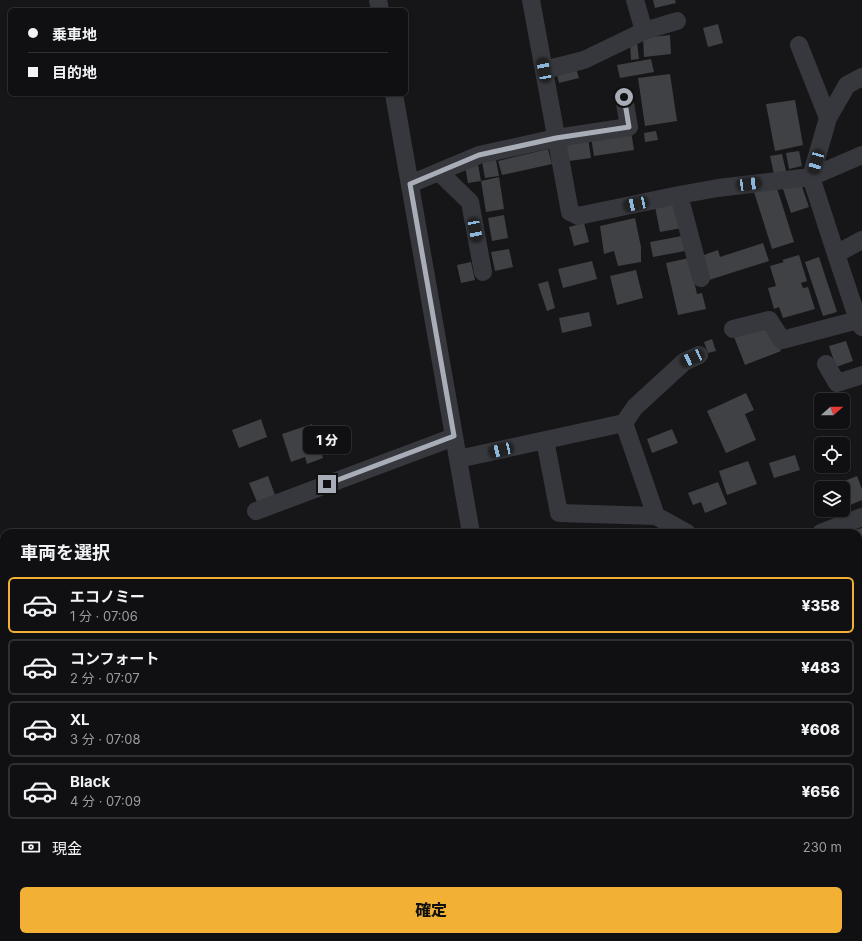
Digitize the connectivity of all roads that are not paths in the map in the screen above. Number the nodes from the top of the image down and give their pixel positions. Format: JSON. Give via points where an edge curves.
{"nodes":[{"id":1,"x":530,"y":0,"type":"edge"},
{"id":2,"x":635,"y":0,"type":"edge"},
{"id":3,"x":677,"y":21,"type":"dead end"},
{"id":4,"x":644,"y":31,"type":"junction"},
{"id":5,"x":799,"y":45,"type":"dead end"},
{"id":6,"x":544,"y":70,"type":"junction"},
{"id":7,"x":862,"y":77,"type":"edge"},
{"id":8,"x":394,"y":96,"type":"edge"},
{"id":9,"x":624,"y":97,"type":"dead end"},
{"id":10,"x":828,"y":118,"type":"junction"},
{"id":11,"x":556,"y":138,"type":"junction"},
{"id":12,"x":862,"y":155,"type":"edge"},
{"id":13,"x":439,"y":172,"type":"junction"},
{"id":14,"x":811,"y":177,"type":"junction"},
{"id":15,"x":410,"y":184,"type":"junction"},
{"id":16,"x":679,"y":194,"type":"junction"},
{"id":17,"x":862,"y":240,"type":"edge"},
{"id":18,"x":836,"y":254,"type":"junction"},
{"id":19,"x":483,"y":272,"type":"dead end"},
{"id":20,"x":701,"y":278,"type":"dead end"},
{"id":21,"x":860,"y":323,"type":"edge"},
{"id":22,"x":733,"y":330,"type":"dead end"},
{"id":23,"x":699,"y":355,"type":"dead end"},
{"id":24,"x":826,"y":364,"type":"dead end"},
{"id":25,"x":862,"y":375,"type":"edge"},
{"id":26,"x":624,"y":422,"type":"junction"},
{"id":27,"x":454,"y":436,"type":"junction"},
{"id":28,"x":545,"y":440,"type":"junction"},
{"id":29,"x":458,"y":459,"type":"junction"},
{"id":30,"x":256,"y":511,"type":"dead end"},
{"id":31,"x":656,"y":516,"type":"junction"},
{"id":32,"x":862,"y":517,"type":"edge"},
{"id":33,"x":470,"y":529,"type":"edge"},
{"id":34,"x":680,"y":529,"type":"edge"},
{"id":35,"x":831,"y":529,"type":"edge"}],
"edges":[{"from":1,"to":6,"type":"street"},
{"from":2,"to":4,"type":"street"},
{"from":3,"to":4,"type":"street"},
{"from":4,"to":6,"type":"street","via":[[584,60]]},
{"from":5,"to":10,"type":"street"},
{"from":6,"to":11,"type":"street"},
{"from":7,"to":10,"type":"street","via":[[847,85]]},
{"from":8,"to":15,"type":"street"},
{"from":9,"to":11,"type":"street","via":[[629,127]]},
{"from":10,"to":14,"type":"street"},
{"from":11,"to":13,"type":"street","via":[[479,155]]},
{"from":11,"to":16,"type":"street","via":[[570,212],[578,216]]},
{"from":12,"to":14,"type":"street"},
{"from":13,"to":15,"type":"street"},
{"from":13,"to":19,"type":"street","via":[[470,202]]},
{"from":14,"to":16,"type":"street"},
{"from":14,"to":18,"type":"street"},
{"from":15,"to":27,"type":"street"},
{"from":16,"to":20,"type":"street"},
{"from":17,"to":18,"type":"street"},
{"from":18,"to":21,"type":"street"},
{"from":21,"to":22,"type":"street","via":[[782,340],[769,320]]},
{"from":23,"to":26,"type":"street","via":[[684,362],[634,407]]},
{"from":24,"to":25,"type":"street","via":[[837,383]]},
{"from":26,"to":28,"type":"street"},
{"from":26,"to":31,"type":"street"},
{"from":27,"to":29,"type":"street"},
{"from":27,"to":30,"type":"street"},
{"from":28,"to":29,"type":"street"},
{"from":28,"to":31,"type":"street","via":[[559,513]]},
{"from":29,"to":33,"type":"street"},
{"from":31,"to":34,"type":"street"},
{"from":32,"to":35,"type":"street"}]}
